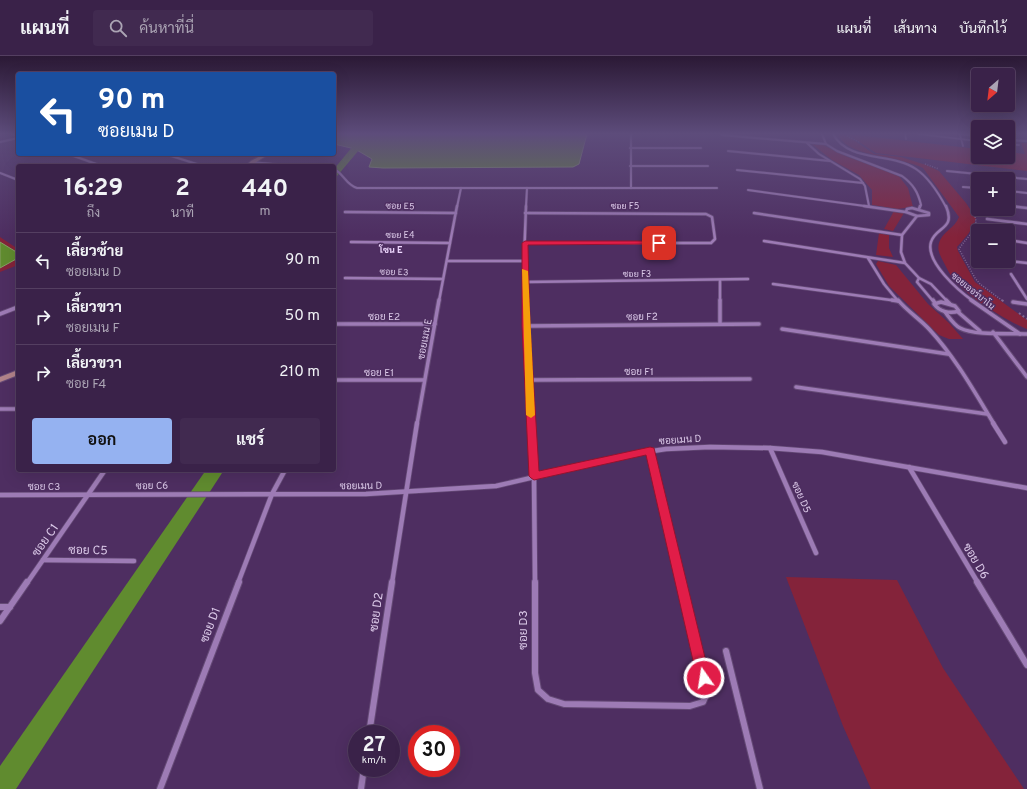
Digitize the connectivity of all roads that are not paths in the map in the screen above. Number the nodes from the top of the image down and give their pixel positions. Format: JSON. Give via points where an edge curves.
{"nodes":[{"id":1,"x":630,"y":168,"type":"edge"},
{"id":2,"x":843,"y":168,"type":"edge"},
{"id":3,"x":885,"y":168,"type":"edge"},
{"id":4,"x":917,"y":168,"type":"edge"},
{"id":5,"x":336,"y":170,"type":"edge"},
{"id":6,"x":737,"y":170,"type":"dead end"},
{"id":7,"x":947,"y":171,"type":"dead end"},
{"id":8,"x":0,"y":172,"type":"edge"},
{"id":9,"x":16,"y":179,"type":"edge"},
{"id":10,"x":1027,"y":179,"type":"edge"},
{"id":11,"x":863,"y":184,"type":"junction"},
{"id":12,"x":964,"y":187,"type":"dead end"},
{"id":13,"x":461,"y":188,"type":"junction"},
{"id":14,"x":527,"y":188,"type":"junction"},
{"id":15,"x":631,"y":188,"type":"junction"},
{"id":16,"x":717,"y":188,"type":"dead end"},
{"id":17,"x":971,"y":188,"type":"edge"},
{"id":18,"x":748,"y":190,"type":"dead end"},
{"id":19,"x":1015,"y":192,"type":"edge"},
{"id":20,"x":1027,"y":193,"type":"edge"},
{"id":21,"x":869,"y":206,"type":"junction"},
{"id":22,"x":1015,"y":207,"type":"edge"},
{"id":23,"x":1027,"y":208,"type":"edge"},
{"id":24,"x":919,"y":209,"type":"junction"},
{"id":25,"x":345,"y":212,"type":"dead end"},
{"id":26,"x":906,"y":212,"type":"junction"},
{"id":27,"x":456,"y":213,"type":"junction"},
{"id":28,"x":525,"y":213,"type":"junction"},
{"id":29,"x":754,"y":213,"type":"dead end"},
{"id":30,"x":917,"y":216,"type":"junction"},
{"id":31,"x":987,"y":220,"type":"dead end"},
{"id":32,"x":1027,"y":224,"type":"edge"},
{"id":33,"x":902,"y":235,"type":"junction"},
{"id":34,"x":764,"y":241,"type":"dead end"},
{"id":35,"x":1015,"y":241,"type":"edge"},
{"id":36,"x":350,"y":242,"type":"dead end"},
{"id":37,"x":1027,"y":242,"type":"edge"},
{"id":38,"x":450,"y":243,"type":"junction"},
{"id":39,"x":525,"y":243,"type":"junction"},
{"id":40,"x":868,"y":258,"type":"junction"},
{"id":41,"x":447,"y":261,"type":"junction"},
{"id":42,"x":524,"y":261,"type":"junction"},
{"id":43,"x":1015,"y":262,"type":"edge"},
{"id":44,"x":905,"y":263,"type":"junction"},
{"id":45,"x":1027,"y":263,"type":"edge"},
{"id":46,"x":1011,"y":274,"type":"dead end"},
{"id":47,"x":345,"y":278,"type":"dead end"},
{"id":48,"x":919,"y":278,"type":"junction"},
{"id":49,"x":443,"y":279,"type":"junction"},
{"id":50,"x":748,"y":279,"type":"dead end"},
{"id":51,"x":720,"y":280,"type":"junction"},
{"id":52,"x":525,"y":282,"type":"junction"},
{"id":53,"x":773,"y":284,"type":"dead end"},
{"id":54,"x":1027,"y":299,"type":"edge"},
{"id":55,"x":899,"y":301,"type":"junction"},
{"id":56,"x":1013,"y":302,"type":"dead end"},
{"id":57,"x":935,"y":303,"type":"junction"},
{"id":58,"x":950,"y":304,"type":"junction"},
{"id":59,"x":1027,"y":304,"type":"edge"},
{"id":60,"x":16,"y":308,"type":"edge"},
{"id":61,"x":945,"y":312,"type":"junction"},
{"id":62,"x":958,"y":312,"type":"junction"},
{"id":63,"x":0,"y":314,"type":"edge"},
{"id":64,"x":336,"y":324,"type":"edge"},
{"id":65,"x":434,"y":324,"type":"junction"},
{"id":66,"x":720,"y":324,"type":"junction"},
{"id":67,"x":759,"y":324,"type":"dead end"},
{"id":68,"x":526,"y":326,"type":"junction"},
{"id":69,"x":782,"y":329,"type":"dead end"},
{"id":70,"x":980,"y":331,"type":"junction"},
{"id":71,"x":993,"y":332,"type":"junction"},
{"id":72,"x":1020,"y":334,"type":"junction"},
{"id":73,"x":1027,"y":334,"type":"edge"},
{"id":74,"x":948,"y":354,"type":"junction"},
{"id":75,"x":16,"y":373,"type":"edge"},
{"id":76,"x":1027,"y":377,"type":"edge"},
{"id":77,"x":750,"y":379,"type":"dead end"},
{"id":78,"x":0,"y":380,"type":"edge"},
{"id":79,"x":336,"y":380,"type":"edge"},
{"id":80,"x":424,"y":380,"type":"junction"},
{"id":81,"x":529,"y":380,"type":"junction"},
{"id":82,"x":796,"y":387,"type":"dead end"},
{"id":83,"x":0,"y":409,"type":"edge"},
{"id":84,"x":16,"y":409,"type":"edge"},
{"id":85,"x":987,"y":414,"type":"junction"},
{"id":86,"x":1005,"y":442,"type":"dead end"},
{"id":87,"x":770,"y":448,"type":"junction"},
{"id":88,"x":650,"y":451,"type":"junction"},
{"id":89,"x":909,"y":467,"type":"junction"},
{"id":90,"x":104,"y":472,"type":"edge"},
{"id":91,"x":283,"y":472,"type":"edge"},
{"id":92,"x":534,"y":476,"type":"junction"},
{"id":93,"x":1027,"y":488,"type":"edge"},
{"id":94,"x":216,"y":493,"type":"joint"},
{"id":95,"x":405,"y":493,"type":"junction"},
{"id":96,"x":272,"y":494,"type":"junction"},
{"id":97,"x":0,"y":495,"type":"edge"},
{"id":98,"x":88,"y":495,"type":"junction"},
{"id":99,"x":816,"y":554,"type":"dead end"},
{"id":100,"x":43,"y":560,"type":"junction"},
{"id":101,"x":134,"y":561,"type":"dead end"},
{"id":102,"x":0,"y":607,"type":"edge"},
{"id":103,"x":10,"y":607,"type":"junction"},
{"id":104,"x":0,"y":621,"type":"edge"},
{"id":105,"x":726,"y":650,"type":"dead end"},
{"id":106,"x":1027,"y":665,"type":"edge"},
{"id":107,"x":370,"y":725,"type":"edge"},
{"id":108,"x":363,"y":777,"type":"edge"},
{"id":109,"x":160,"y":789,"type":"edge"},
{"id":110,"x":361,"y":789,"type":"edge"},
{"id":111,"x":760,"y":789,"type":"edge"}],
"edges":[{"from":1,"to":15,"type":"street"},
{"from":2,"to":11,"type":"street"},
{"from":3,"to":24,"type":"street","via":[[911,183],[918,193],[921,205]]},
{"from":4,"to":72,"type":"street","name":"ซอยเออร์บาโน","via":[[935,190],[950,217],[948,223],[932,238],[930,247],[943,275],[972,300]]},
{"from":5,"to":13,"type":"street","via":[[340,171],[345,182],[351,187]]},
{"from":6,"to":11,"type":"street"},
{"from":7,"to":10,"type":"street"},
{"from":8,"to":9,"type":"street"},
{"from":11,"to":21,"type":"street"},
{"from":12,"to":17,"type":"street"},
{"from":13,"to":14,"type":"street"},
{"from":13,"to":27,"type":"street","name":"ซอยเมน E"},
{"from":14,"to":15,"type":"street"},
{"from":14,"to":28,"type":"street","name":"ซอย D3"},
{"from":15,"to":16,"type":"street"},
{"from":18,"to":21,"type":"street"},
{"from":19,"to":20,"type":"street"},
{"from":21,"to":26,"type":"street"},
{"from":22,"to":23,"type":"street"},
{"from":24,"to":26,"type":"street","via":[[909,209]]},
{"from":24,"to":30,"type":"street","via":[[929,215]]},
{"from":25,"to":27,"type":"street","name":"ซอย E5"},
{"from":26,"to":30,"type":"street"},
{"from":27,"to":38,"type":"street","name":"ซอยเมน E"},
{"from":28,"to":39,"type":"street","name":"ซอย D3"},
{"from":28,"to":39,"type":"street","name":"ซอย F5","via":[[706,214],[712,217],[715,239],[704,243]]},
{"from":29,"to":33,"type":"street"},
{"from":30,"to":33,"type":"street"},
{"from":31,"to":32,"type":"street"},
{"from":33,"to":44,"type":"street","via":[[901,252]]},
{"from":34,"to":40,"type":"street"},
{"from":35,"to":37,"type":"street"},
{"from":36,"to":38,"type":"street","name":"ซอย E4"},
{"from":38,"to":41,"type":"street","name":"ซอยเมน E"},
{"from":39,"to":42,"type":"street","name":"ซอย D3"},
{"from":40,"to":44,"type":"street"},
{"from":40,"to":55,"type":"street","via":[[877,275]]},
{"from":41,"to":42,"type":"street"},
{"from":41,"to":49,"type":"street","name":"ซอยเมน E"},
{"from":42,"to":52,"type":"street","name":"ซอย D3"},
{"from":43,"to":45,"type":"street"},
{"from":44,"to":48,"type":"street"},
{"from":46,"to":54,"type":"street"},
{"from":47,"to":49,"type":"street","name":"ซอย E3"},
{"from":48,"to":57,"type":"street","via":[[917,282]]},
{"from":48,"to":58,"type":"street","via":[[931,284]]},
{"from":49,"to":65,"type":"street","name":"ซอยเมน E"},
{"from":50,"to":51,"type":"street","name":"ซอย F3"},
{"from":51,"to":52,"type":"street","name":"ซอย F3"},
{"from":51,"to":66,"type":"street"},
{"from":52,"to":68,"type":"street","name":"ซอย D3"},
{"from":53,"to":55,"type":"street"},
{"from":55,"to":74,"type":"street","via":[[928,328]]},
{"from":56,"to":59,"type":"street"},
{"from":57,"to":58,"type":"street"},
{"from":57,"to":61,"type":"street","via":[[936,308]]},
{"from":58,"to":62,"type":"street","via":[[958,308]]},
{"from":60,"to":63,"type":"street"},
{"from":61,"to":62,"type":"street"},
{"from":61,"to":70,"type":"street","via":[[961,328]]},
{"from":62,"to":70,"type":"street"},
{"from":64,"to":65,"type":"street","name":"ซอย E2"},
{"from":65,"to":80,"type":"street","name":"ซอยเมน E"},
{"from":66,"to":67,"type":"street","name":"ซอย F2"},
{"from":66,"to":68,"type":"street","name":"ซอย F2"},
{"from":68,"to":81,"type":"street","name":"ซอย D3"},
{"from":69,"to":74,"type":"street"},
{"from":70,"to":71,"type":"street"},
{"from":71,"to":72,"type":"street"},
{"from":71,"to":76,"type":"street"},
{"from":72,"to":73,"type":"street"},
{"from":74,"to":85,"type":"street"},
{"from":75,"to":78,"type":"street"},
{"from":77,"to":81,"type":"street","name":"ซอย F1"},
{"from":79,"to":80,"type":"street","name":"ซอย E1"},
{"from":80,"to":95,"type":"street","name":"ซอยเมน E"},
{"from":81,"to":92,"type":"street","name":"ซอย D3"},
{"from":82,"to":85,"type":"street"},
{"from":83,"to":84,"type":"street"},
{"from":85,"to":86,"type":"street"},
{"from":87,"to":88,"type":"street","name":"ซอยเมน D","via":[[710,447]]},
{"from":87,"to":89,"type":"street","name":"ซอยเมน D","via":[[822,452]]},
{"from":87,"to":99,"type":"street","name":"ซอย D5"},
{"from":88,"to":92,"type":"street","name":"ซอยเมน D"},
{"from":88,"to":92,"type":"street","name":"ซอย D3","via":[[707,693],[704,702],[690,706],[564,704],[548,699],[538,690],[534,673]]},
{"from":89,"to":93,"type":"street","name":"ซอยเมน D"},
{"from":89,"to":106,"type":"street","name":"ซอย D6"},
{"from":90,"to":98,"type":"street","name":"ซอย C1"},
{"from":91,"to":96,"type":"street","name":"ซอย D1"},
{"from":92,"to":95,"type":"street","name":"ซอยเมน D","via":[[496,486]]},
{"from":94,"to":96,"type":"street","name":"ซอยเมน D"},
{"from":94,"to":98,"type":"street","name":"ซอย C6"},
{"from":95,"to":96,"type":"street","name":"ซอยเมน D"},
{"from":95,"to":107,"type":"street","name":"ซอย D2"},
{"from":96,"to":109,"type":"street","name":"ซอย D1"},
{"from":97,"to":98,"type":"street","name":"ซอย C3"},
{"from":98,"to":100,"type":"street","name":"ซอย C1"},
{"from":100,"to":101,"type":"street","name":"ซอย C5"},
{"from":100,"to":103,"type":"street","name":"ซอย C1"},
{"from":102,"to":103,"type":"street"},
{"from":103,"to":104,"type":"street","name":"ซอย C1"},
{"from":105,"to":111,"type":"street"},
{"from":108,"to":110,"type":"street"}]}
